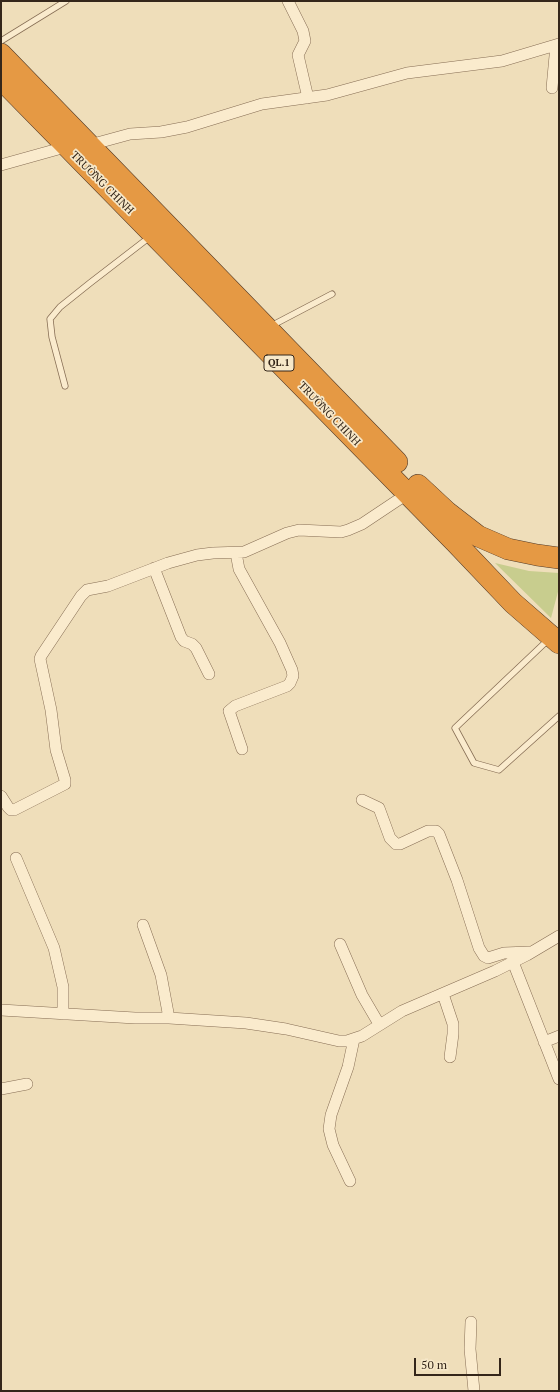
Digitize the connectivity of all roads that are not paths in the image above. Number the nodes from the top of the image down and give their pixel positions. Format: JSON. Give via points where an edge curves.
{"nodes":[{"id":1,"x":66,"y":1,"type":"edge"},
{"id":2,"x":288,"y":1,"type":"edge"},
{"id":3,"x":1,"y":41,"type":"edge"},
{"id":4,"x":557,"y":44,"type":"edge"},
{"id":5,"x":1,"y":54,"type":"edge"},
{"id":6,"x":1,"y":79,"type":"edge"},
{"id":7,"x":552,"y":88,"type":"dead end"},
{"id":8,"x":308,"y":98,"type":"junction"},
{"id":9,"x":91,"y":145,"type":"junction"},
{"id":10,"x":65,"y":146,"type":"junction"},
{"id":11,"x":1,"y":165,"type":"edge"},
{"id":12,"x":153,"y":235,"type":"junction"},
{"id":13,"x":332,"y":294,"type":"dead end"},
{"id":14,"x":267,"y":328,"type":"junction"},
{"id":15,"x":65,"y":386,"type":"dead end"},
{"id":16,"x":407,"y":494,"type":"junction"},
{"id":17,"x":236,"y":554,"type":"junction"},
{"id":18,"x":559,"y":558,"type":"edge"},
{"id":19,"x":154,"y":568,"type":"junction"},
{"id":20,"x":555,"y":640,"type":"edge"},
{"id":21,"x":209,"y":674,"type":"dead end"},
{"id":22,"x":559,"y":716,"type":"edge"},
{"id":23,"x":242,"y":749,"type":"dead end"},
{"id":24,"x":1,"y":796,"type":"edge"},
{"id":25,"x":362,"y":800,"type":"dead end"},
{"id":26,"x":16,"y":858,"type":"dead end"},
{"id":27,"x":143,"y":925,"type":"dead end"},
{"id":28,"x":559,"y":936,"type":"edge"},
{"id":29,"x":340,"y":944,"type":"dead end"},
{"id":30,"x":532,"y":952,"type":"junction"},
{"id":31,"x":512,"y":962,"type":"junction"},
{"id":32,"x":443,"y":994,"type":"junction"},
{"id":33,"x":1,"y":1010,"type":"edge"},
{"id":34,"x":63,"y":1014,"type":"junction"},
{"id":35,"x":169,"y":1018,"type":"junction"},
{"id":36,"x":380,"y":1024,"type":"junction"},
{"id":37,"x":559,"y":1036,"type":"edge"},
{"id":38,"x":354,"y":1039,"type":"junction"},
{"id":39,"x":544,"y":1042,"type":"junction"},
{"id":40,"x":450,"y":1057,"type":"dead end"},
{"id":41,"x":559,"y":1079,"type":"edge"},
{"id":42,"x":27,"y":1084,"type":"dead end"},
{"id":43,"x":1,"y":1089,"type":"edge"},
{"id":44,"x":350,"y":1182,"type":"dead end"},
{"id":45,"x":471,"y":1322,"type":"dead end"},
{"id":46,"x":474,"y":1391,"type":"edge"}],
"edges":[{"from":1,"to":3,"type":"lane"},
{"from":2,"to":8,"type":"street","via":[[303,31],[305,41],[298,55]]},
{"from":4,"to":7,"type":"street"},
{"from":4,"to":8,"type":"street","via":[[502,61],[406,73]]},
{"from":5,"to":9,"type":"highway","name":"TRƯỜNG CHINH","number":"QL.1"},
{"from":6,"to":10,"type":"highway","name":"TRƯỜNG CHINH","number":"QL.1"},
{"from":8,"to":9,"type":"street","via":[[262,104],[187,127],[130,134]]},
{"from":9,"to":10,"type":"street"},
{"from":9,"to":14,"type":"highway","name":"TRƯỜNG CHINH","number":"QL.1"},
{"from":10,"to":11,"type":"street"},
{"from":10,"to":12,"type":"highway","name":"TRƯỜNG CHINH","number":"QL.1"},
{"from":12,"to":15,"type":"lane","via":[[78,292],[50,319]]},
{"from":12,"to":16,"type":"highway","name":"TRƯỜNG CHINH","number":"QL.1"},
{"from":13,"to":14,"type":"lane"},
{"from":14,"to":18,"type":"highway","name":"TRƯỜNG CHINH","number":"QL.1","via":[[430,497],[461,524],[478,536],[500,546]]},
{"from":16,"to":17,"type":"street","via":[[362,524],[348,530],[299,530]]},
{"from":16,"to":20,"type":"highway","name":"TRƯỜNG CHINH","number":"QL.1","via":[[513,603]]},
{"from":17,"to":19,"type":"street","via":[[197,555]]},
{"from":17,"to":23,"type":"street","via":[[239,570],[280,643],[293,676],[287,686],[235,706],[229,711]]},
{"from":19,"to":21,"type":"street","via":[[181,637],[196,648]]},
{"from":19,"to":24,"type":"street","via":[[85,592],[40,659],[51,710],[56,750],[65,784],[14,810],[8,807]]},
{"from":20,"to":22,"type":"lane","via":[[455,728],[474,763],[499,770]]},
{"from":25,"to":30,"type":"street","via":[[379,808],[390,838],[396,844],[428,831],[436,831],[439,834],[484,956],[488,958],[504,953]]},
{"from":26,"to":34,"type":"street","via":[[54,948],[63,988]]},
{"from":27,"to":35,"type":"street","via":[[161,975]]},
{"from":28,"to":30,"type":"street"},
{"from":29,"to":36,"type":"street","via":[[362,994]]},
{"from":30,"to":31,"type":"street"},
{"from":31,"to":32,"type":"street"},
{"from":31,"to":39,"type":"street"},
{"from":32,"to":36,"type":"street","via":[[402,1011]]},
{"from":32,"to":40,"type":"street","via":[[453,1024]]},
{"from":33,"to":34,"type":"street"},
{"from":34,"to":35,"type":"street"},
{"from":35,"to":38,"type":"street","via":[[246,1023],[339,1041]]},
{"from":36,"to":38,"type":"street"},
{"from":37,"to":39,"type":"street"},
{"from":38,"to":44,"type":"street","via":[[329,1129],[333,1145]]},
{"from":39,"to":41,"type":"street"},
{"from":42,"to":43,"type":"street"},
{"from":45,"to":46,"type":"street","via":[[470,1349]]}]}
